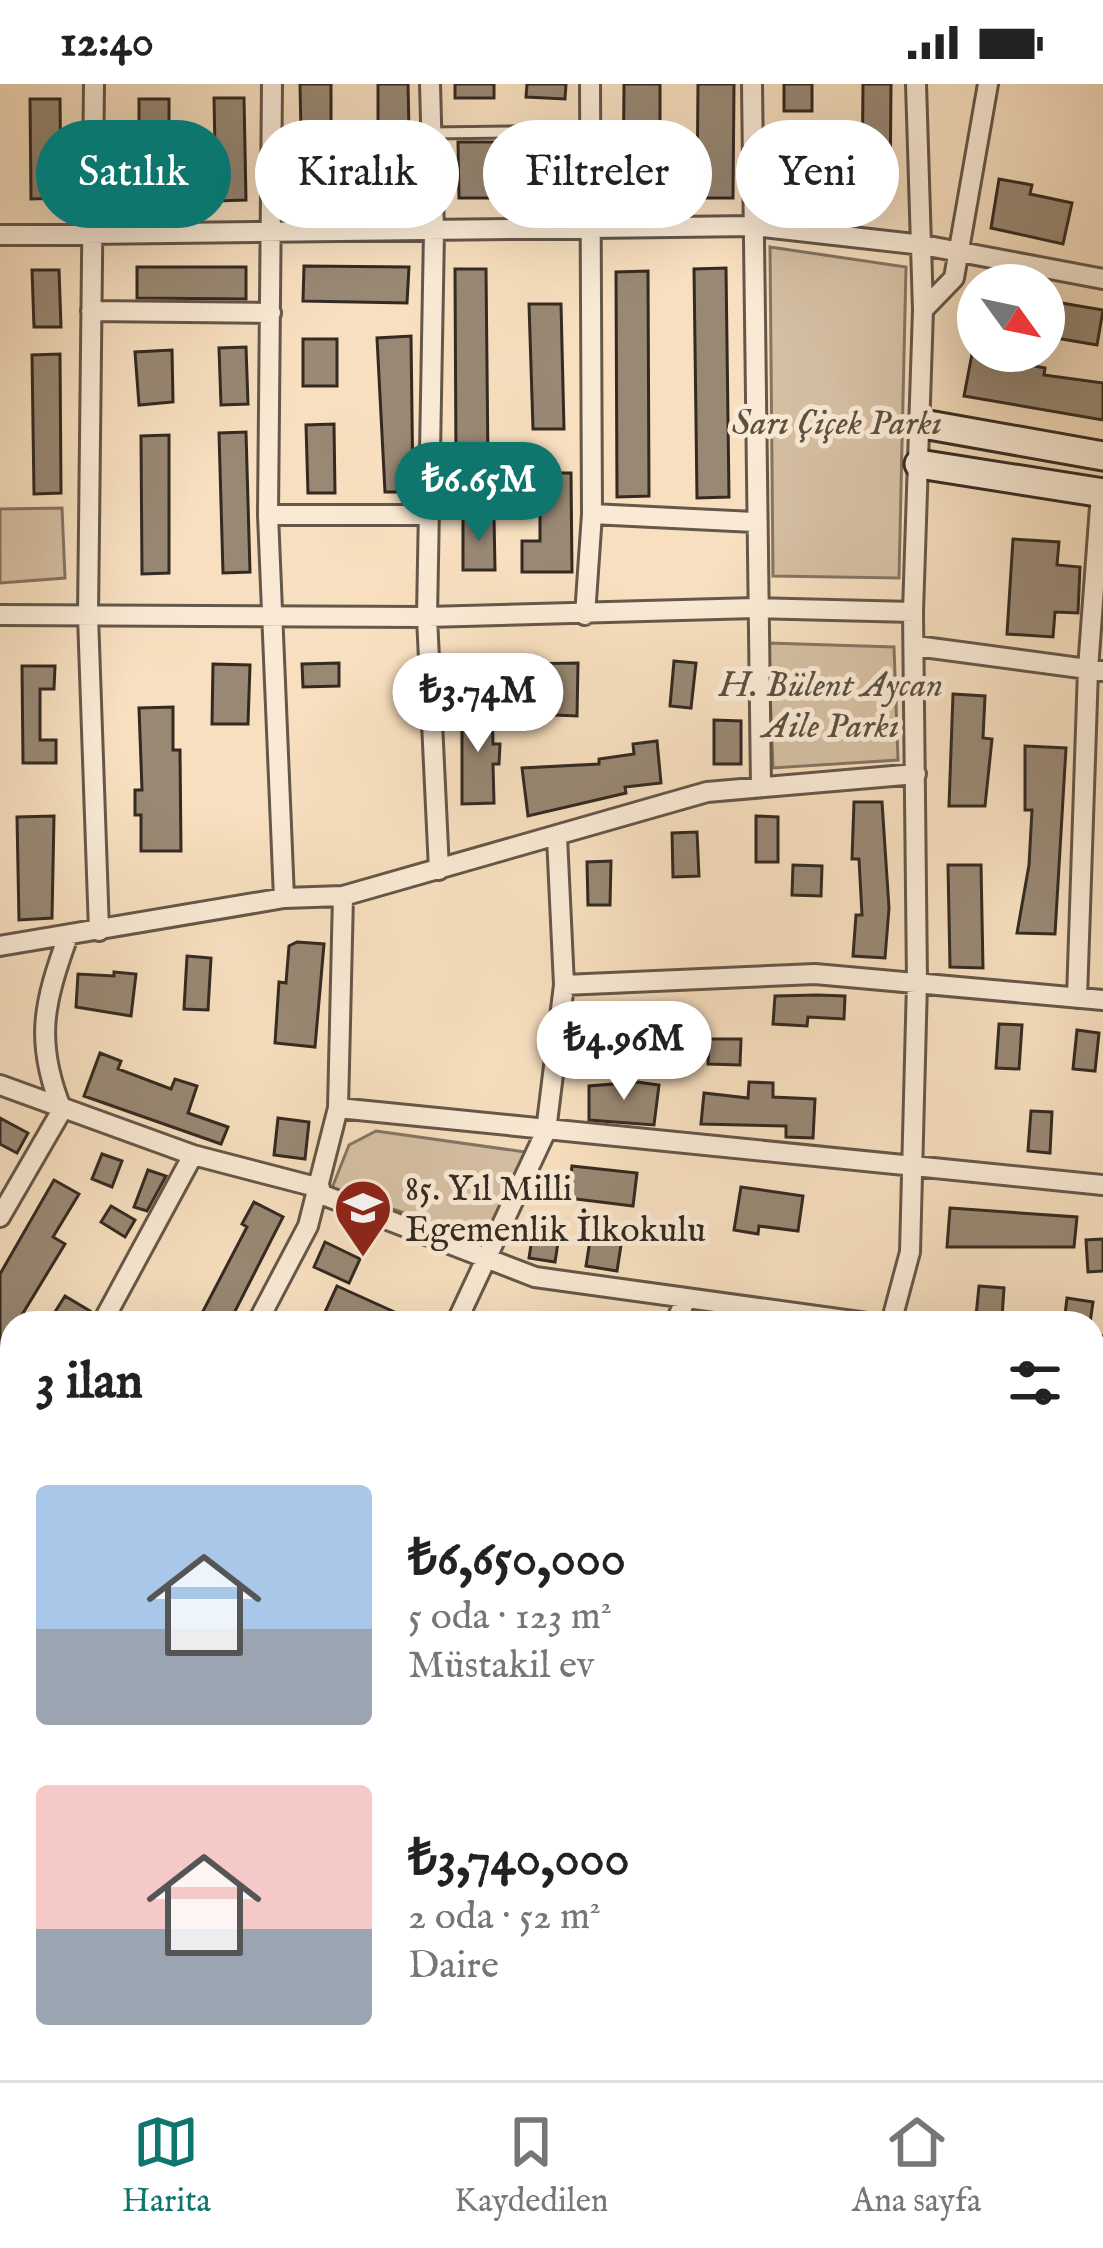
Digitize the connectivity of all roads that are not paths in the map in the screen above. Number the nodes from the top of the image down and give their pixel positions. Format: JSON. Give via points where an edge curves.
{"nodes":[{"id":1,"x":94,"y":84,"type":"edge"},
{"id":2,"x":272,"y":84,"type":"edge"},
{"id":3,"x":430,"y":84,"type":"edge"},
{"id":4,"x":590,"y":84,"type":"edge"},
{"id":5,"x":752,"y":84,"type":"edge"},
{"id":6,"x":916,"y":84,"type":"edge"},
{"id":7,"x":988,"y":84,"type":"edge"},
{"id":8,"x":431,"y":120,"type":"edge"},
{"id":9,"x":753,"y":120,"type":"edge"},
{"id":10,"x":736,"y":227,"type":"edge"},
{"id":11,"x":434,"y":228,"type":"edge"},
{"id":12,"x":754,"y":228,"type":"edge"},
{"id":13,"x":772,"y":228,"type":"edge"},
{"id":14,"x":591,"y":231,"type":"junction"},
{"id":15,"x":434,"y":232,"type":"junction"},
{"id":16,"x":272,"y":234,"type":"junction"},
{"id":17,"x":0,"y":235,"type":"edge"},
{"id":18,"x":93,"y":236,"type":"junction"},
{"id":19,"x":923,"y":245,"type":"junction"},
{"id":20,"x":961,"y":252,"type":"junction"},
{"id":21,"x":1103,"y":279,"type":"edge"},
{"id":22,"x":923,"y":310,"type":"junction"},
{"id":23,"x":92,"y":311,"type":"junction"},
{"id":24,"x":271,"y":313,"type":"junction"},
{"id":25,"x":923,"y":424,"type":"junction"},
{"id":26,"x":1103,"y":456,"type":"edge"},
{"id":27,"x":919,"y":464,"type":"junction"},
{"id":28,"x":1102,"y":493,"type":"edge"},
{"id":29,"x":592,"y":514,"type":"junction"},
{"id":30,"x":268,"y":515,"type":"junction"},
{"id":31,"x":430,"y":515,"type":"junction"},
{"id":32,"x":754,"y":522,"type":"junction"},
{"id":33,"x":755,"y":608,"type":"junction"},
{"id":34,"x":913,"y":612,"type":"junction"},
{"id":35,"x":0,"y":615,"type":"edge"},
{"id":36,"x":585,"y":615,"type":"junction"},
{"id":37,"x":88,"y":616,"type":"junction"},
{"id":38,"x":273,"y":617,"type":"junction"},
{"id":39,"x":428,"y":617,"type":"junction"},
{"id":40,"x":916,"y":646,"type":"junction"},
{"id":41,"x":1095,"y":670,"type":"edge"},
{"id":42,"x":916,"y":774,"type":"junction"},
{"id":43,"x":761,"y":787,"type":"junction"},
{"id":44,"x":557,"y":837,"type":"junction"},
{"id":45,"x":440,"y":870,"type":"junction"},
{"id":46,"x":343,"y":896,"type":"junction"},
{"id":47,"x":284,"y":898,"type":"junction"},
{"id":48,"x":99,"y":931,"type":"junction"},
{"id":49,"x":68,"y":936,"type":"junction"},
{"id":50,"x":0,"y":946,"type":"edge"},
{"id":51,"x":917,"y":982,"type":"junction"},
{"id":52,"x":564,"y":985,"type":"junction"},
{"id":53,"x":1077,"y":998,"type":"junction"},
{"id":54,"x":1103,"y":1000,"type":"edge"},
{"id":55,"x":0,"y":1085,"type":"edge"},
{"id":56,"x":338,"y":1108,"type":"junction"},
{"id":57,"x":62,"y":1110,"type":"junction"},
{"id":58,"x":546,"y":1131,"type":"junction"},
{"id":59,"x":193,"y":1155,"type":"junction"},
{"id":60,"x":911,"y":1168,"type":"junction"},
{"id":61,"x":1103,"y":1185,"type":"edge"},
{"id":62,"x":319,"y":1191,"type":"junction"},
{"id":63,"x":0,"y":1217,"type":"edge"},
{"id":64,"x":487,"y":1259,"type":"junction"},
{"id":65,"x":686,"y":1299,"type":"junction"},
{"id":66,"x":108,"y":1311,"type":"edge"},
{"id":67,"x":263,"y":1311,"type":"edge"},
{"id":68,"x":462,"y":1311,"type":"edge"},
{"id":69,"x":680,"y":1311,"type":"edge"},
{"id":70,"x":776,"y":1311,"type":"edge"},
{"id":71,"x":894,"y":1311,"type":"edge"}],
"edges":[{"from":1,"to":18,"type":"street"},
{"from":2,"to":16,"type":"street"},
{"from":3,"to":8,"type":"street"},
{"from":4,"to":14,"type":"street"},
{"from":5,"to":9,"type":"street"},
{"from":6,"to":19,"type":"street"},
{"from":7,"to":20,"type":"street"},
{"from":10,"to":14,"type":"street"},
{"from":11,"to":15,"type":"street"},
{"from":12,"to":32,"type":"street"},
{"from":13,"to":19,"type":"street"},
{"from":14,"to":15,"type":"street"},
{"from":14,"to":29,"type":"street"},
{"from":15,"to":16,"type":"street"},
{"from":15,"to":31,"type":"street"},
{"from":16,"to":18,"type":"street"},
{"from":16,"to":24,"type":"street"},
{"from":17,"to":18,"type":"street"},
{"from":18,"to":23,"type":"street"},
{"from":19,"to":20,"type":"street"},
{"from":19,"to":22,"type":"street"},
{"from":20,"to":21,"type":"street"},
{"from":20,"to":22,"type":"street","via":[[947,290]]},
{"from":22,"to":25,"type":"street"},
{"from":23,"to":24,"type":"street"},
{"from":23,"to":37,"type":"street"},
{"from":24,"to":30,"type":"street"},
{"from":25,"to":26,"type":"main road"},
{"from":25,"to":27,"type":"street"},
{"from":27,"to":28,"type":"main road"},
{"from":27,"to":34,"type":"street"},
{"from":28,"to":41,"type":"street"},
{"from":29,"to":32,"type":"street"},
{"from":29,"to":36,"type":"street"},
{"from":30,"to":31,"type":"street"},
{"from":30,"to":38,"type":"street"},
{"from":31,"to":39,"type":"street"},
{"from":32,"to":33,"type":"street"},
{"from":33,"to":34,"type":"street"},
{"from":33,"to":36,"type":"street"},
{"from":33,"to":43,"type":"street"},
{"from":34,"to":40,"type":"street"},
{"from":35,"to":37,"type":"street"},
{"from":36,"to":39,"type":"street"},
{"from":37,"to":38,"type":"street"},
{"from":37,"to":48,"type":"street"},
{"from":38,"to":39,"type":"street"},
{"from":38,"to":47,"type":"street"},
{"from":39,"to":45,"type":"street"},
{"from":40,"to":41,"type":"street"},
{"from":40,"to":42,"type":"street"},
{"from":41,"to":53,"type":"street"},
{"from":42,"to":43,"type":"street"},
{"from":42,"to":51,"type":"street"},
{"from":43,"to":44,"type":"street","via":[[706,792]]},
{"from":44,"to":45,"type":"street"},
{"from":44,"to":52,"type":"street"},
{"from":45,"to":46,"type":"street"},
{"from":46,"to":47,"type":"street"},
{"from":46,"to":56,"type":"street"},
{"from":47,"to":48,"type":"street"},
{"from":48,"to":49,"type":"street"},
{"from":49,"to":50,"type":"street"},
{"from":49,"to":57,"type":"street","via":[[44,1021],[47,1073]]},
{"from":51,"to":52,"type":"street","via":[[815,974]]},
{"from":51,"to":53,"type":"street"},
{"from":51,"to":60,"type":"street"},
{"from":52,"to":58,"type":"street"},
{"from":53,"to":54,"type":"street"},
{"from":55,"to":57,"type":"street"},
{"from":56,"to":58,"type":"street"},
{"from":56,"to":62,"type":"street"},
{"from":57,"to":59,"type":"street"},
{"from":57,"to":63,"type":"street"},
{"from":58,"to":60,"type":"street"},
{"from":58,"to":64,"type":"street"},
{"from":59,"to":62,"type":"street"},
{"from":59,"to":66,"type":"street"},
{"from":60,"to":61,"type":"street"},
{"from":60,"to":71,"type":"street","via":[[910,1252]]},
{"from":62,"to":64,"type":"street"},
{"from":62,"to":67,"type":"street"},
{"from":64,"to":65,"type":"street","via":[[535,1277]]},
{"from":64,"to":68,"type":"street"},
{"from":65,"to":69,"type":"street"},
{"from":65,"to":70,"type":"street"}]}
